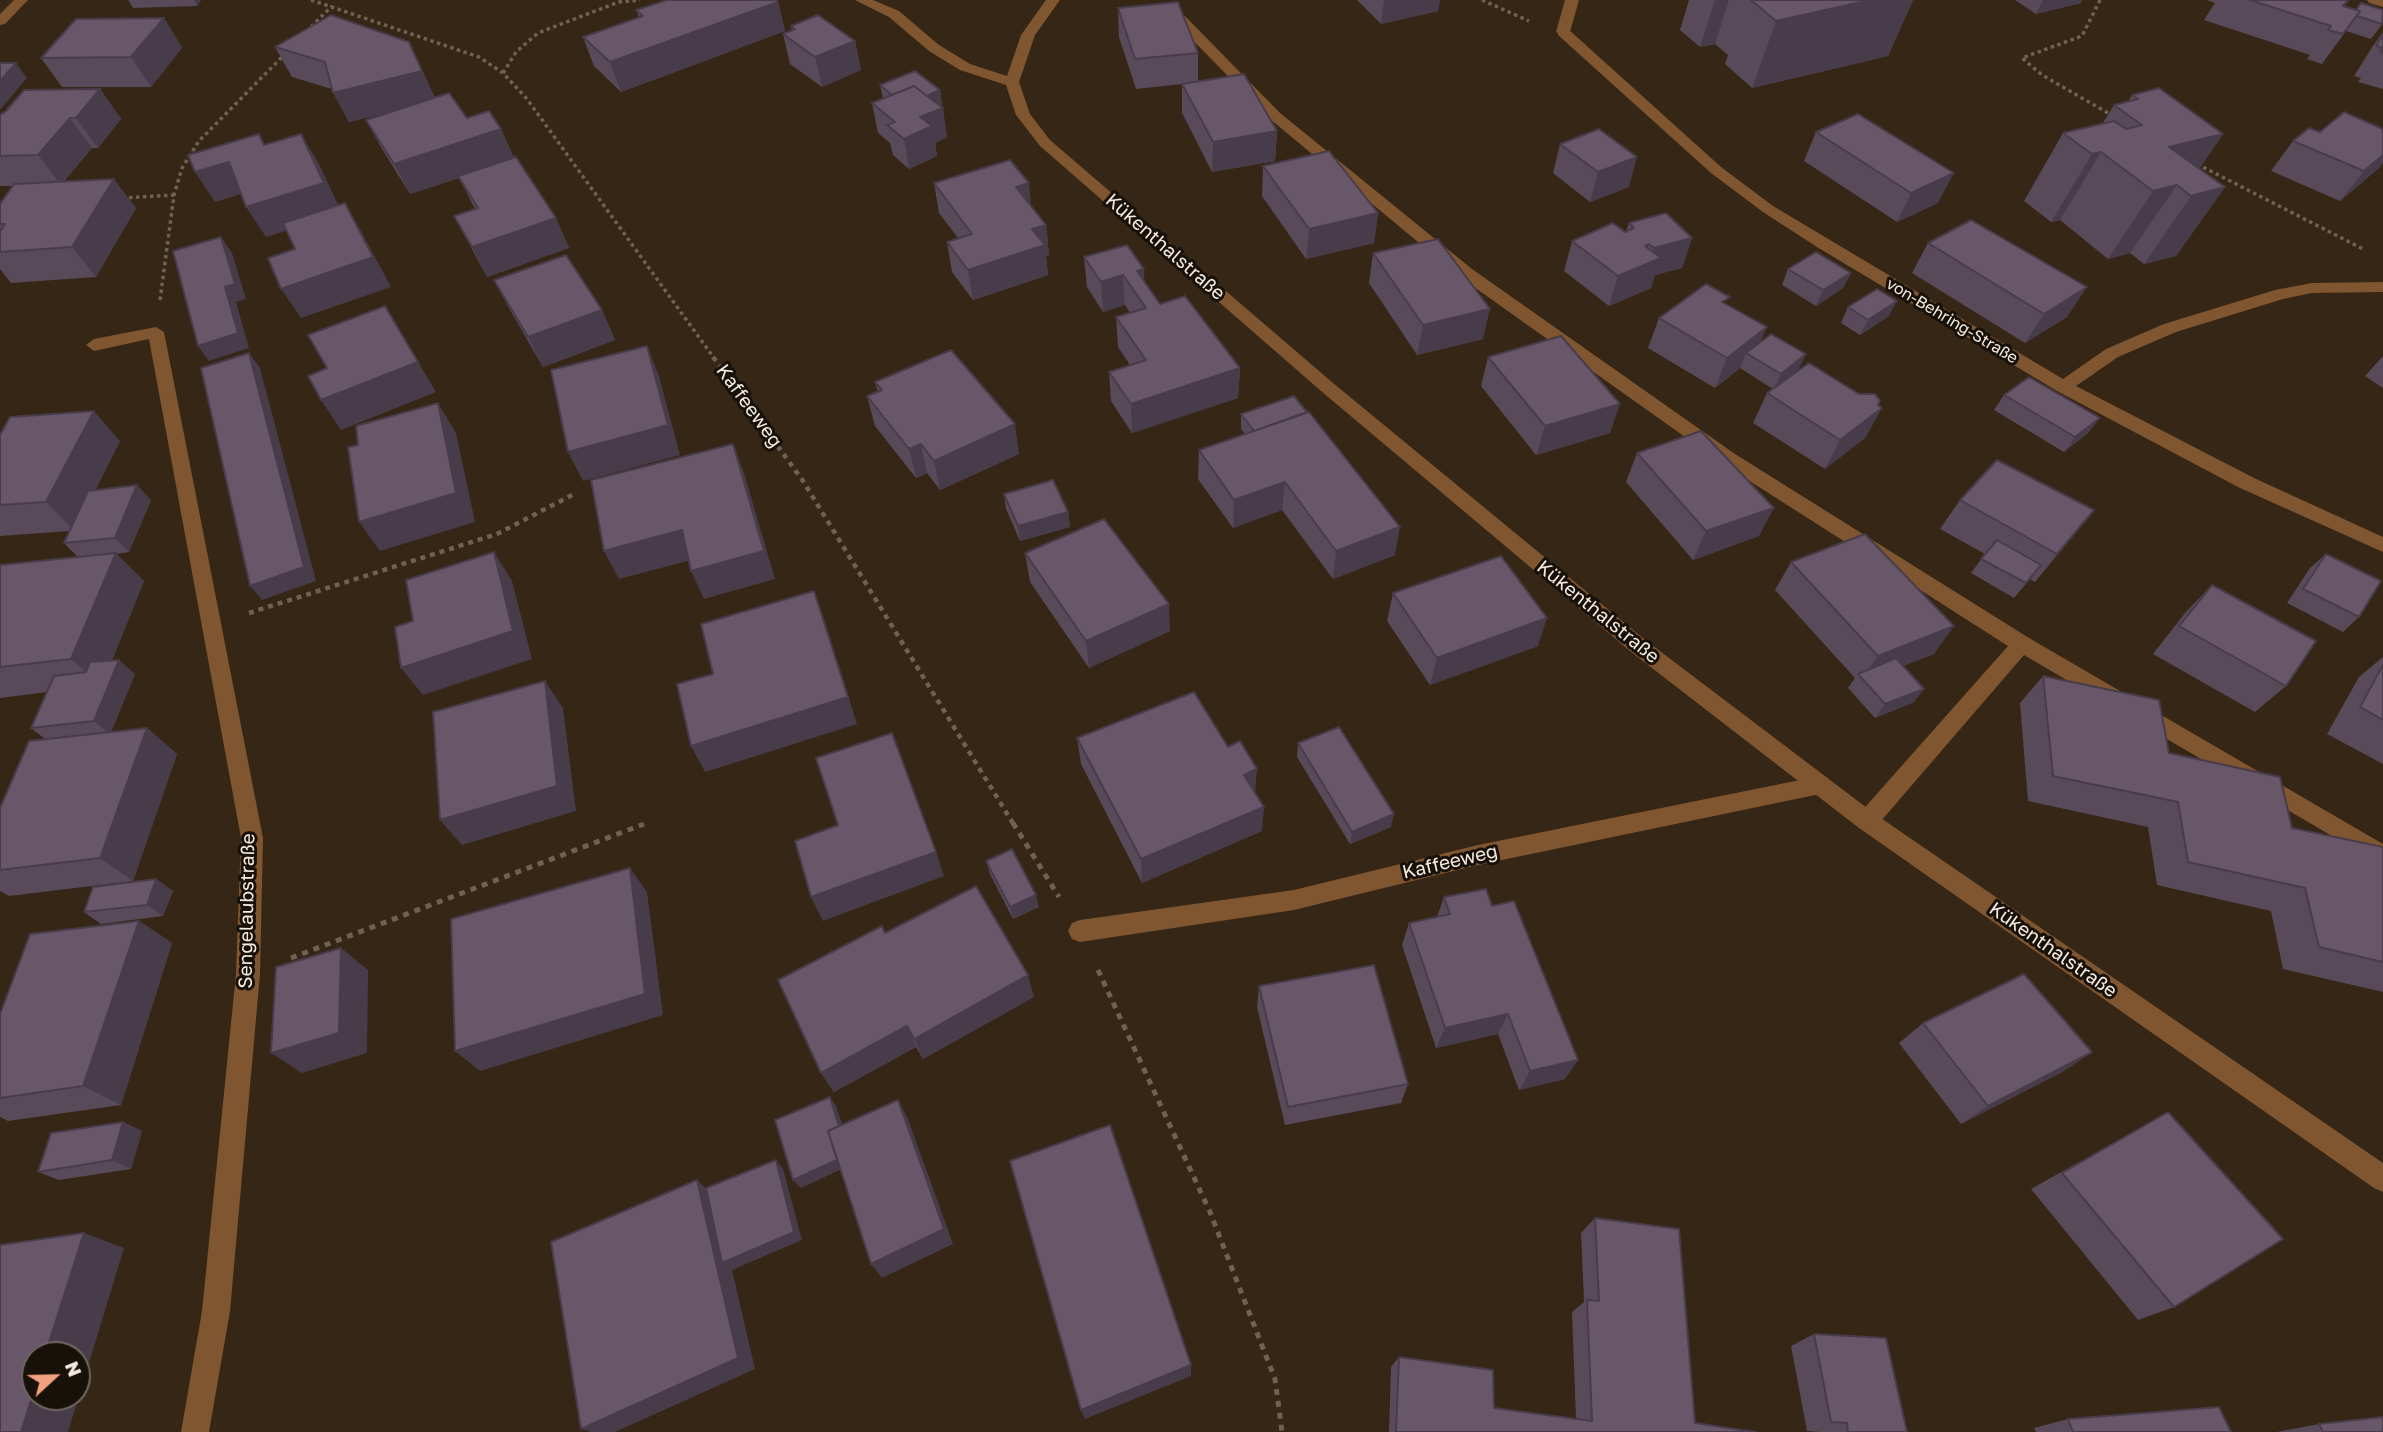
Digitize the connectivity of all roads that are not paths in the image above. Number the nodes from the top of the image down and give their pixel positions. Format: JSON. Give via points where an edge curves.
{"nodes":[{"id":1,"x":21,"y":0,"type":"edge"},
{"id":2,"x":862,"y":0,"type":"edge"},
{"id":3,"x":1053,"y":0,"type":"edge"},
{"id":4,"x":1572,"y":0,"type":"edge"},
{"id":5,"x":2374,"y":0,"type":"edge"},
{"id":6,"x":2383,"y":3,"type":"edge"},
{"id":7,"x":1173,"y":12,"type":"edge"},
{"id":8,"x":0,"y":21,"type":"edge"},
{"id":9,"x":1012,"y":82,"type":"junction"},
{"id":10,"x":2383,"y":287,"type":"edge"},
{"id":11,"x":94,"y":345,"type":"dead end"},
{"id":12,"x":2063,"y":387,"type":"junction"},
{"id":13,"x":2383,"y":545,"type":"edge"},
{"id":14,"x":2022,"y":644,"type":"junction"},
{"id":15,"x":1819,"y":785,"type":"junction"},
{"id":16,"x":1867,"y":821,"type":"junction"},
{"id":17,"x":2383,"y":856,"type":"edge"},
{"id":18,"x":1080,"y":931,"type":"road end"},
{"id":19,"x":2383,"y":1179,"type":"edge"},
{"id":20,"x":195,"y":1432,"type":"edge"}],
"edges":[{"from":1,"to":8,"type":"street"},
{"from":2,"to":9,"type":"street","via":[[894,14],[965,67]]},
{"from":3,"to":9,"type":"street","via":[[1028,35]]},
{"from":4,"to":12,"type":"street","name":"von-Behring-Straße","via":[[1563,32],[1716,170],[1768,209]]},
{"from":5,"to":6,"type":"street"},
{"from":7,"to":14,"type":"street","via":[[1275,116],[1466,273],[1729,459]]},
{"from":9,"to":15,"type":"street","name":"Kükenthalstraße","via":[[1023,115],[1045,143],[1327,387],[1605,618]]},
{"from":10,"to":12,"type":"street","via":[[2312,288],[2170,328],[2112,353]]},
{"from":11,"to":20,"type":"street","name":"Sengelaubstraße","via":[[156,332],[252,838],[248,974],[216,1311]]},
{"from":12,"to":13,"type":"street","name":"von-Behring-Straße","via":[[2247,483]]},
{"from":14,"to":16,"type":"street"},
{"from":14,"to":17,"type":"street"},
{"from":15,"to":16,"type":"street","name":"Kükenthalstraße"},
{"from":15,"to":18,"type":"street","name":"Kaffeeweg","via":[[1478,855],[1294,900]]},
{"from":16,"to":19,"type":"street","name":"Kükenthalstraße"}]}
